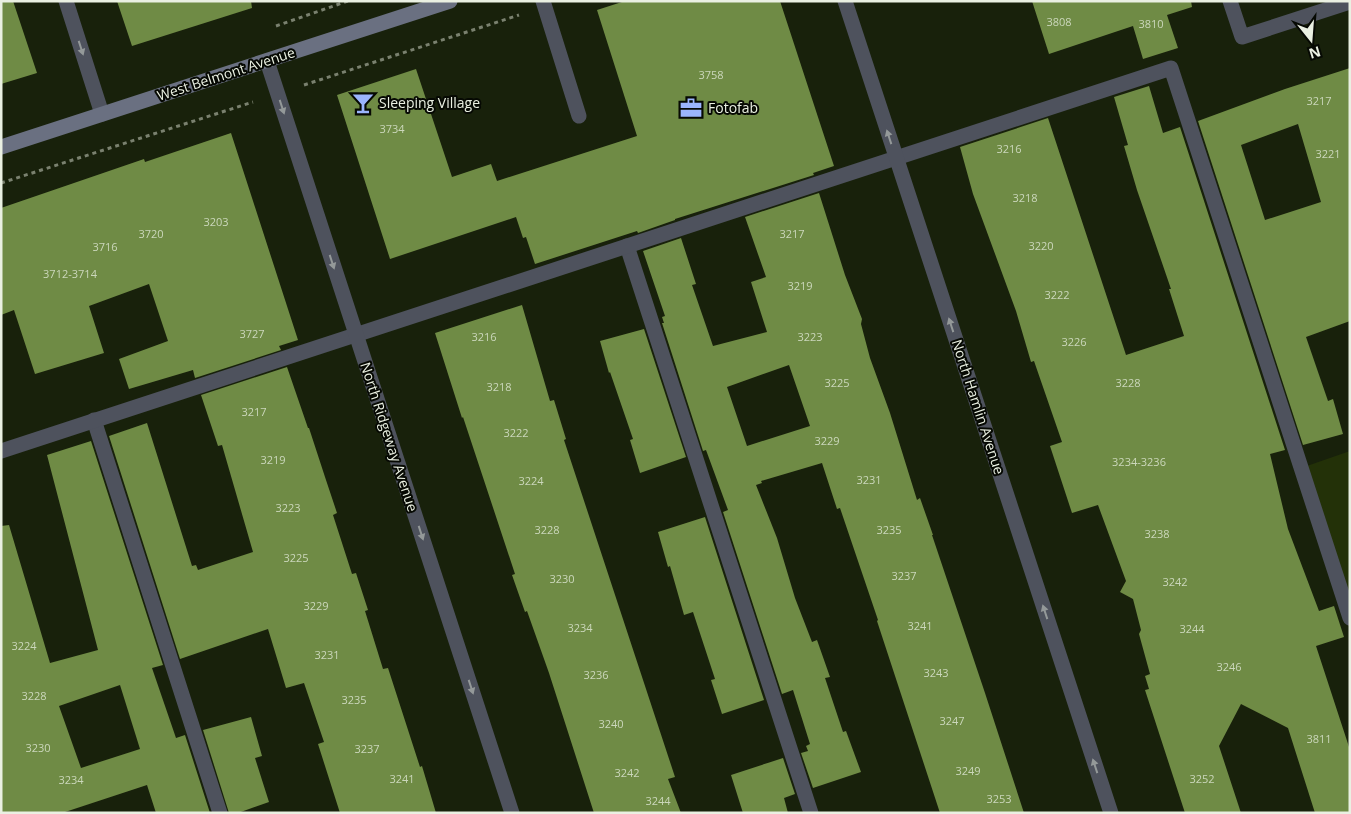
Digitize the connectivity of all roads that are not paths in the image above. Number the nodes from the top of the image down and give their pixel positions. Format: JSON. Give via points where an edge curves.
{"nodes":[{"id":1,"x":66,"y":1,"type":"edge"},
{"id":2,"x":450,"y":1,"type":"edge"},
{"id":3,"x":845,"y":1,"type":"edge"},
{"id":4,"x":1230,"y":1,"type":"edge"},
{"id":5,"x":1350,"y":2,"type":"edge"},
{"id":6,"x":544,"y":4,"type":"edge"},
{"id":7,"x":267,"y":61,"type":"junction"},
{"id":8,"x":102,"y":114,"type":"junction"},
{"id":9,"x":579,"y":116,"type":"dead end"},
{"id":10,"x":1,"y":147,"type":"edge"},
{"id":11,"x":896,"y":158,"type":"junction"},
{"id":12,"x":626,"y":246,"type":"junction"},
{"id":13,"x":356,"y":335,"type":"junction"},
{"id":14,"x":94,"y":420,"type":"junction"},
{"id":15,"x":1,"y":451,"type":"edge"},
{"id":16,"x":1350,"y":618,"type":"edge"},
{"id":17,"x":220,"y":813,"type":"edge"},
{"id":18,"x":512,"y":813,"type":"edge"},
{"id":19,"x":811,"y":813,"type":"edge"},
{"id":20,"x":1111,"y":813,"type":"edge"}],
"edges":[{"from":1,"to":8,"type":"street","one_way":true},
{"from":2,"to":7,"type":"main road","name":"West Belmont Avenue"},
{"from":11,"to":3,"type":"street","name":"North Hamlin Avenue","one_way":true},
{"from":4,"to":5,"type":"street","via":[[1242,37]]},
{"from":6,"to":9,"type":"street"},
{"from":7,"to":8,"type":"main road","name":"West Belmont Avenue"},
{"from":7,"to":13,"type":"street","name":"North Ridgeway Avenue","one_way":true},
{"from":8,"to":10,"type":"main road","name":"West Belmont Avenue"},
{"from":11,"to":12,"type":"street"},
{"from":11,"to":16,"type":"street","via":[[1170,68]]},
{"from":20,"to":11,"type":"street","name":"North Hamlin Avenue","one_way":true},
{"from":12,"to":13,"type":"street"},
{"from":12,"to":19,"type":"street"},
{"from":13,"to":14,"type":"street"},
{"from":13,"to":18,"type":"street","name":"North Ridgeway Avenue","one_way":true},
{"from":14,"to":15,"type":"street"},
{"from":14,"to":17,"type":"street"}]}
